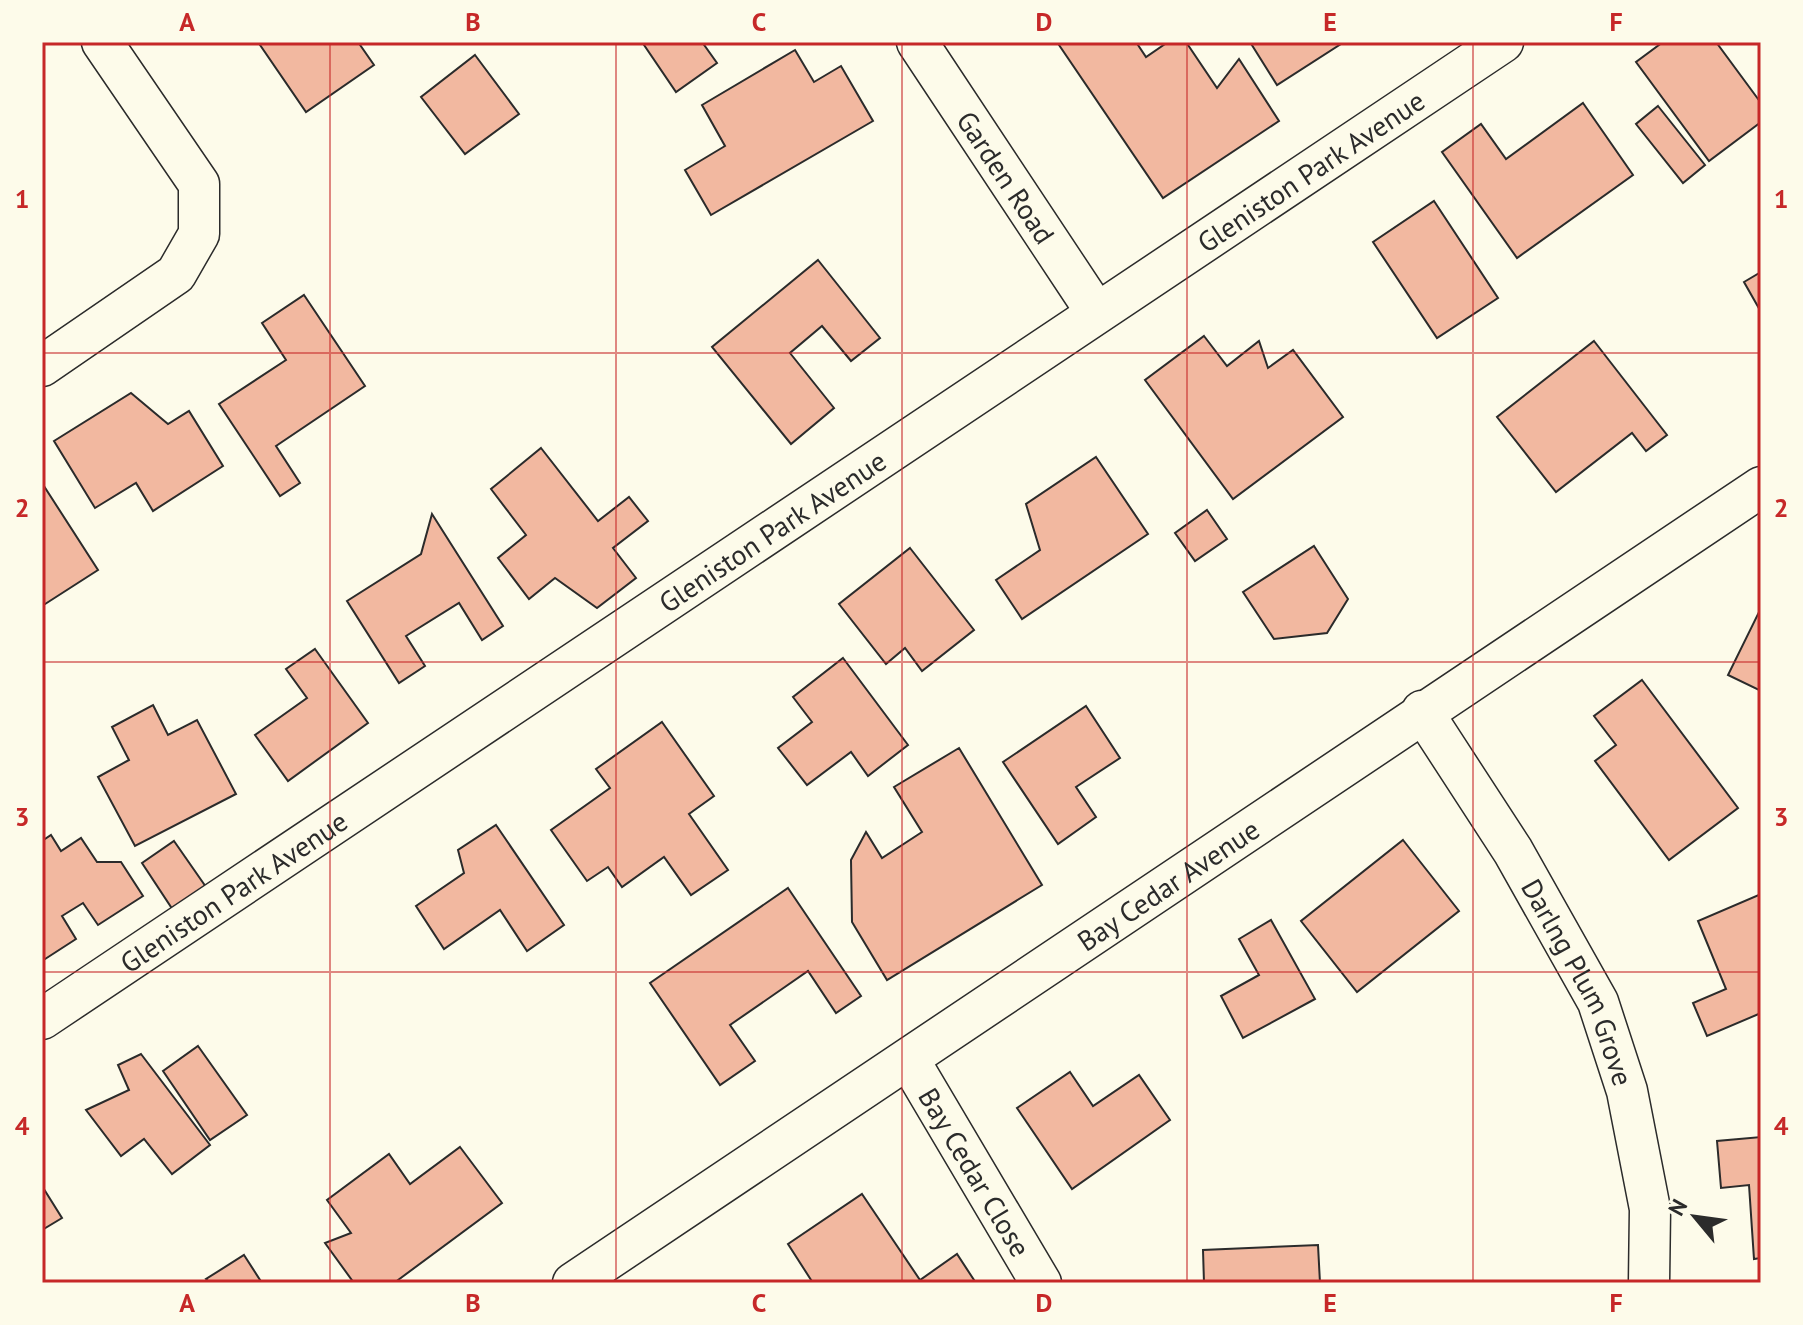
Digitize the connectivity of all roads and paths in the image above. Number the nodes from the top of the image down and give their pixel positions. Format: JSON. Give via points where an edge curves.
{"nodes":[{"id":1,"x":102,"y":42,"type":"edge"},
{"id":2,"x":917,"y":42,"type":"edge"},
{"id":3,"x":1503,"y":42,"type":"edge"},
{"id":4,"x":1096,"y":312,"type":"junction"},
{"id":5,"x":42,"y":366,"type":"edge"},
{"id":6,"x":1761,"y":487,"type":"edge"},
{"id":7,"x":1422,"y":711,"type":"junction"},
{"id":8,"x":42,"y":1019,"type":"edge"},
{"id":9,"x":909,"y":1060,"type":"junction"},
{"id":10,"x":573,"y":1283,"type":"edge"},
{"id":11,"x":1041,"y":1283,"type":"edge"},
{"id":12,"x":1649,"y":1283,"type":"edge"}],
"edges":[{"from":1,"to":5,"type":"street","via":[[199,184],[199,234],[176,274]]},
{"from":2,"to":4,"type":"street","name":"Garden Road"},
{"from":3,"to":4,"type":"street","name":"Gleniston Park Avenue"},
{"from":4,"to":8,"type":"street","name":"Gleniston Park Avenue"},
{"from":6,"to":7,"type":"street","name":"Bay Cedar Avenue"},
{"from":7,"to":9,"type":"street","name":"Bay Cedar Avenue"},
{"from":7,"to":12,"type":"street","name":"Darlng Plum Grove","via":[[1513,851],[1598,1002],[1627,1091],[1650,1209]]},
{"from":9,"to":10,"type":"street","name":"Bay Cedar Avenue"},
{"from":9,"to":11,"type":"street","name":"Bay Cedar Close"}]}
